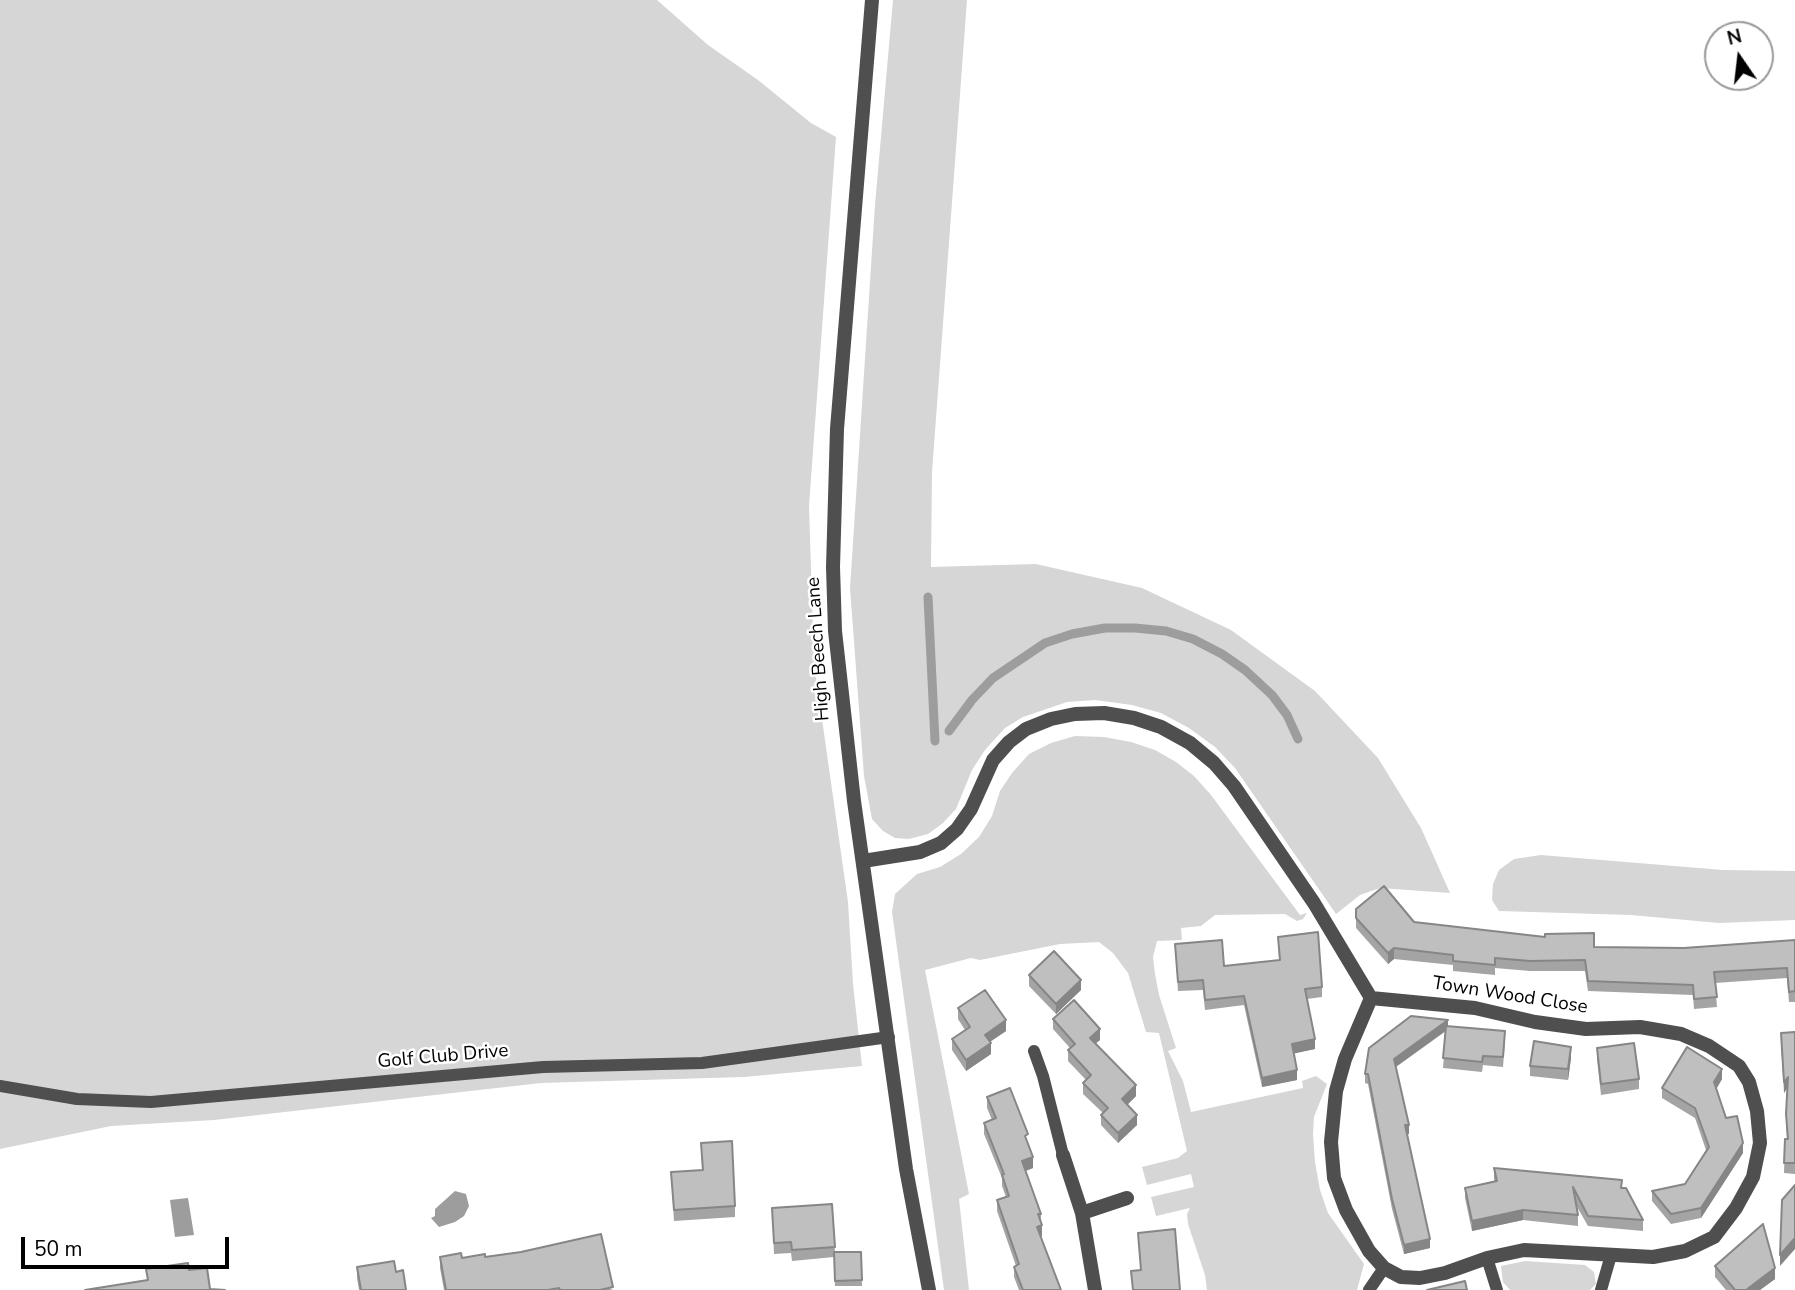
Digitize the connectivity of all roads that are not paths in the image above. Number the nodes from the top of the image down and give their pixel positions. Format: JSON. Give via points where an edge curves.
{"nodes":[{"id":1,"x":872,"y":0,"type":"edge"},
{"id":2,"x":863,"y":861,"type":"junction"},
{"id":3,"x":1371,"y":998,"type":"junction"},
{"id":4,"x":889,"y":1037,"type":"junction"},
{"id":5,"x":1034,"y":1051,"type":"dead end"},
{"id":6,"x":0,"y":1086,"type":"edge"},
{"id":7,"x":1063,"y":1156,"type":"joint"},
{"id":8,"x":1127,"y":1198,"type":"dead end"},
{"id":9,"x":1082,"y":1213,"type":"junction"},
{"id":10,"x":1611,"y":1255,"type":"junction"},
{"id":11,"x":1487,"y":1258,"type":"junction"},
{"id":12,"x":1384,"y":1268,"type":"junction"},
{"id":13,"x":929,"y":1290,"type":"edge"},
{"id":14,"x":1095,"y":1290,"type":"edge"},
{"id":15,"x":1369,"y":1290,"type":"edge"},
{"id":16,"x":1497,"y":1290,"type":"edge"},
{"id":17,"x":1601,"y":1290,"type":"edge"}],
"edges":[{"from":1,"to":2,"type":"street","name":"High Beech Lane","via":[[837,429],[833,567],[839,682]]},
{"from":2,"to":3,"type":"street","via":[[920,852],[941,843],[971,809],[993,760],[1026,729],[1075,714],[1135,718],[1190,743],[1234,786],[1314,903]]},
{"from":2,"to":4,"type":"street","name":"High Beech Lane"},
{"from":3,"to":10,"type":"street","name":"Town Wood Close","via":[[1475,1008],[1535,1023],[1586,1029],[1640,1027],[1671,1032],[1709,1046],[1739,1066],[1757,1111],[1760,1143],[1753,1177],[1736,1208],[1714,1237],[1685,1251],[1653,1257]]},
{"from":3,"to":12,"type":"street","via":[[1336,1091],[1331,1142],[1334,1178],[1346,1210]]},
{"from":4,"to":6,"type":"lane","name":"Golf Club Drive","via":[[702,1063],[543,1067],[151,1102],[77,1098]]},
{"from":4,"to":13,"type":"street","name":"High Beech Lane","via":[[906,1169]]},
{"from":5,"to":7,"type":"lane"},
{"from":7,"to":9,"type":"street"},
{"from":8,"to":9,"type":"street"},
{"from":9,"to":14,"type":"street"},
{"from":10,"to":11,"type":"street","name":"Town Wood Close","via":[[1524,1250]]},
{"from":10,"to":17,"type":"lane"},
{"from":11,"to":12,"type":"street","name":"Town Wood Close","via":[[1420,1278],[1401,1277]]},
{"from":11,"to":16,"type":"lane"},
{"from":12,"to":15,"type":"lane"}]}
